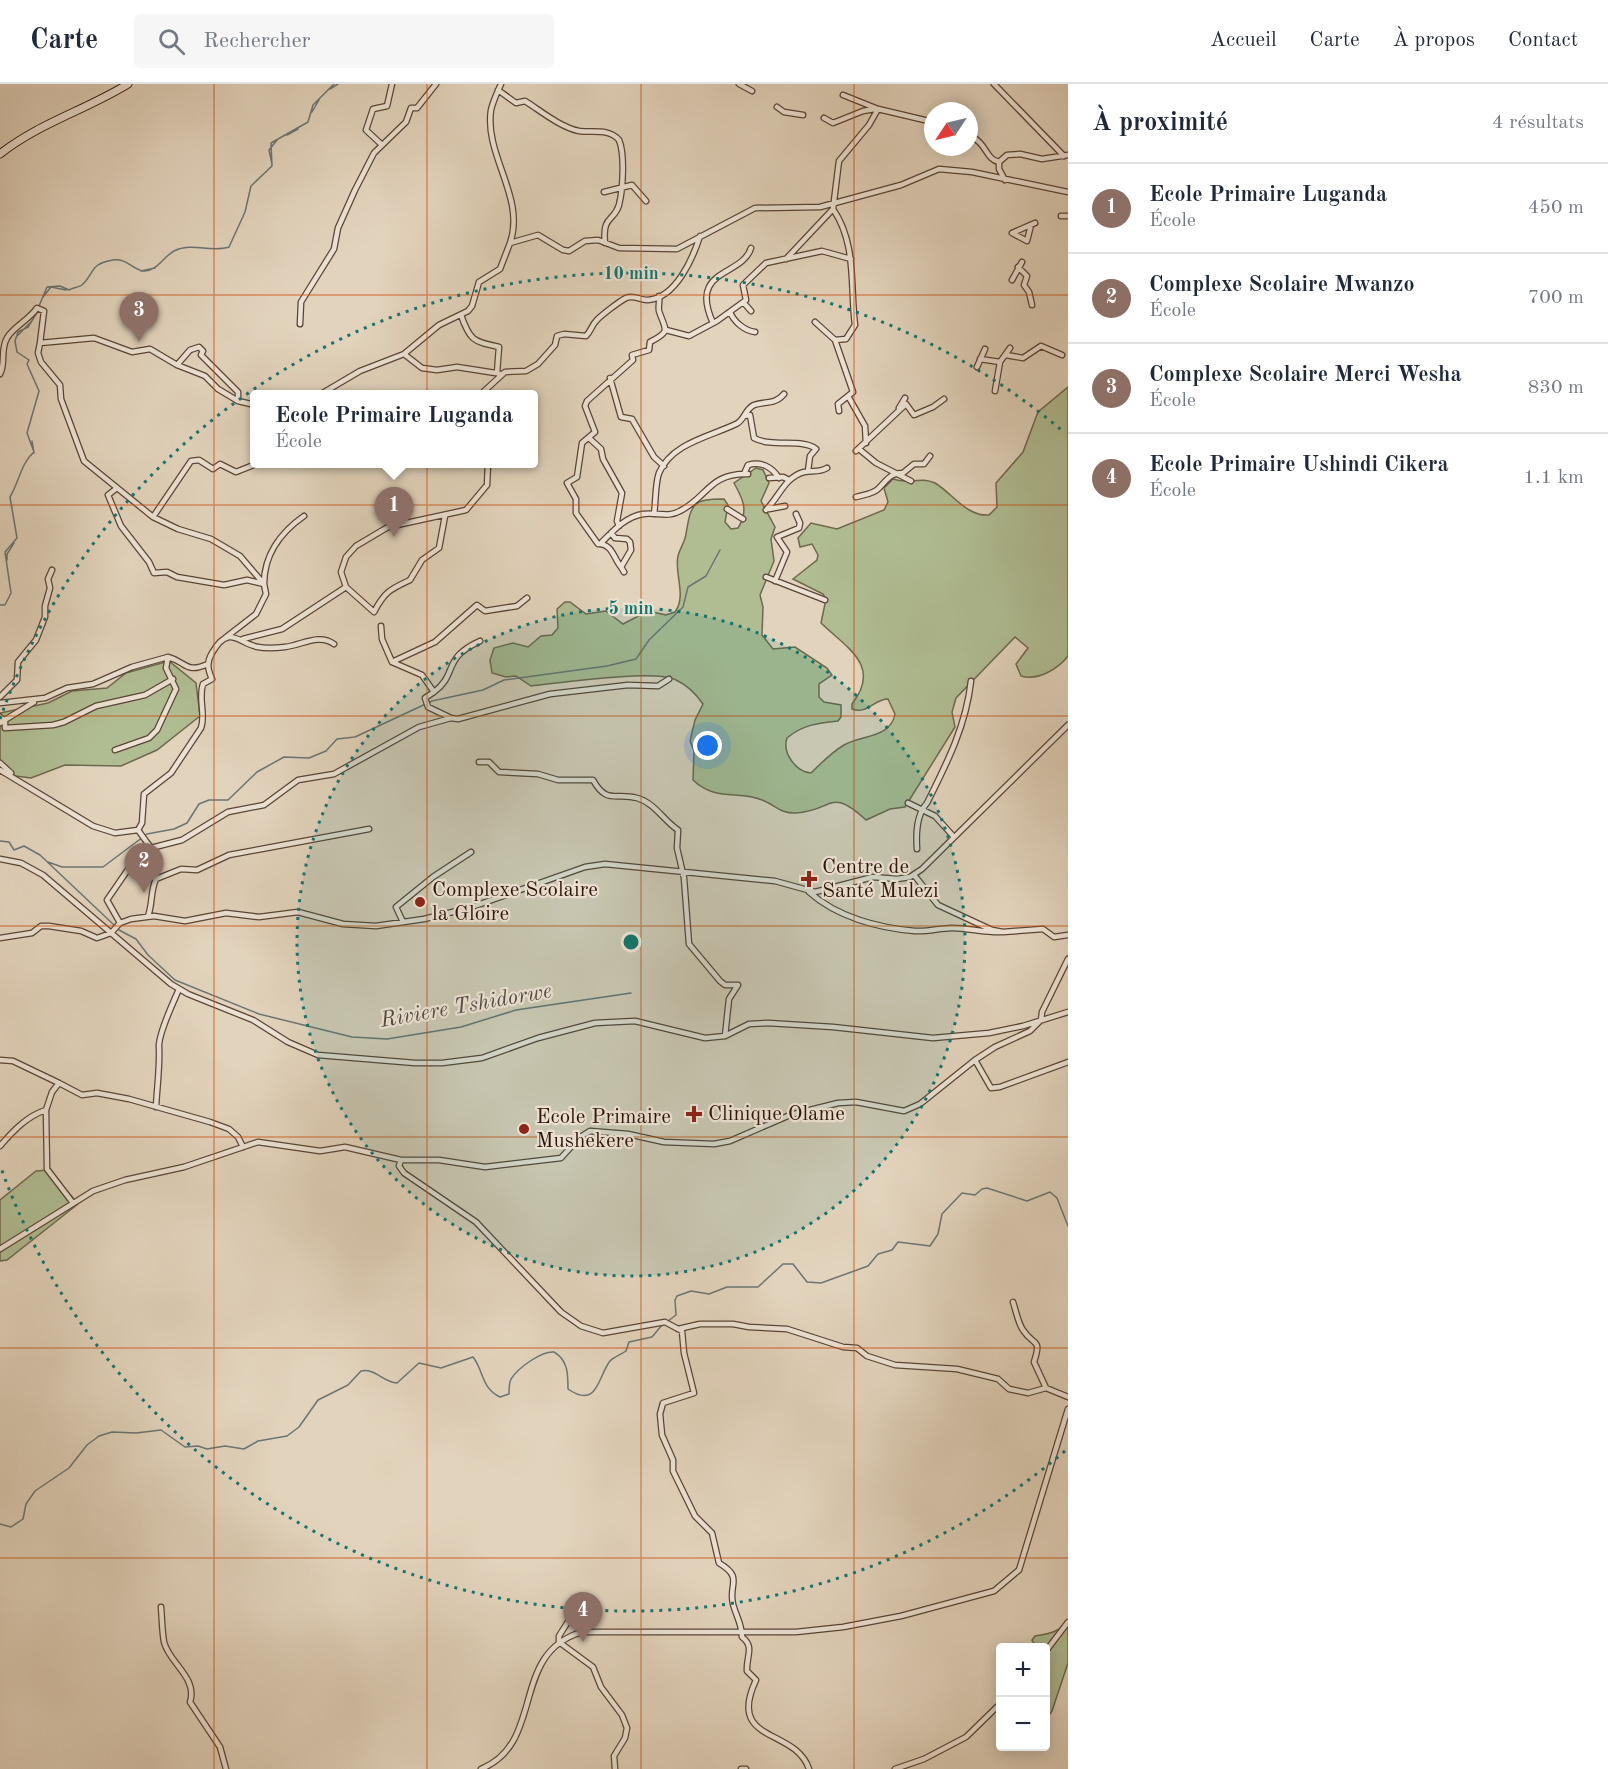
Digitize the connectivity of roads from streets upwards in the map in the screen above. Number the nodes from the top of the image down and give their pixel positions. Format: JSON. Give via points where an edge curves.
{"nodes":[{"id":1,"x":128,"y":84,"type":"edge"},
{"id":2,"x":392,"y":84,"type":"edge"},
{"id":3,"x":436,"y":84,"type":"edge"},
{"id":4,"x":501,"y":84,"type":"edge"},
{"id":5,"x":740,"y":84,"type":"edge"},
{"id":6,"x":994,"y":84,"type":"edge"},
{"id":7,"x":498,"y":90,"type":"junction"},
{"id":8,"x":752,"y":91,"type":"dead end"},
{"id":9,"x":843,"y":95,"type":"dead end"},
{"id":10,"x":777,"y":107,"type":"dead end"},
{"id":11,"x":878,"y":109,"type":"junction"},
{"id":12,"x":803,"y":115,"type":"dead end"},
{"id":13,"x":824,"y":118,"type":"dead end"},
{"id":14,"x":924,"y":120,"type":"edge"},
{"id":15,"x":978,"y":140,"type":"edge"},
{"id":16,"x":381,"y":144,"type":"junction"},
{"id":17,"x":0,"y":154,"type":"edge"},
{"id":18,"x":1066,"y":156,"type":"edge"},
{"id":19,"x":999,"y":162,"type":"junction"},
{"id":20,"x":1005,"y":180,"type":"junction"},
{"id":21,"x":622,"y":187,"type":"junction"},
{"id":22,"x":604,"y":192,"type":"dead end"},
{"id":23,"x":1068,"y":192,"type":"edge"},
{"id":24,"x":646,"y":201,"type":"dead end"},
{"id":25,"x":836,"y":203,"type":"junction"},
{"id":26,"x":833,"y":209,"type":"junction"},
{"id":27,"x":1061,"y":216,"type":"dead end"},
{"id":28,"x":1068,"y":216,"type":"edge"},
{"id":29,"x":700,"y":236,"type":"junction"},
{"id":30,"x":510,"y":243,"type":"junction"},
{"id":31,"x":605,"y":243,"type":"junction"},
{"id":32,"x":750,"y":248,"type":"dead end"},
{"id":33,"x":785,"y":259,"type":"junction"},
{"id":34,"x":851,"y":259,"type":"junction"},
{"id":35,"x":1012,"y":280,"type":"dead end"},
{"id":36,"x":659,"y":296,"type":"junction"},
{"id":37,"x":744,"y":303,"type":"junction"},
{"id":38,"x":1032,"y":305,"type":"dead end"},
{"id":39,"x":751,"y":311,"type":"dead end"},
{"id":40,"x":730,"y":312,"type":"junction"},
{"id":41,"x":461,"y":315,"type":"junction"},
{"id":42,"x":815,"y":322,"type":"dead end"},
{"id":43,"x":714,"y":323,"type":"junction"},
{"id":44,"x":300,"y":324,"type":"dead end"},
{"id":45,"x":666,"y":330,"type":"junction"},
{"id":46,"x":755,"y":332,"type":"dead end"},
{"id":47,"x":836,"y":340,"type":"junction"},
{"id":48,"x":40,"y":343,"type":"junction"},
{"id":49,"x":1010,"y":348,"type":"dead end"},
{"id":50,"x":985,"y":349,"type":"dead end"},
{"id":51,"x":404,"y":354,"type":"junction"},
{"id":52,"x":1006,"y":355,"type":"junction"},
{"id":53,"x":1062,"y":355,"type":"dead end"},
{"id":54,"x":980,"y":359,"type":"junction"},
{"id":55,"x":1000,"y":362,"type":"junction"},
{"id":56,"x":177,"y":365,"type":"junction"},
{"id":57,"x":977,"y":367,"type":"dead end"},
{"id":58,"x":0,"y":374,"type":"edge"},
{"id":59,"x":500,"y":374,"type":"junction"},
{"id":60,"x":610,"y":378,"type":"junction"},
{"id":61,"x":328,"y":390,"type":"edge"},
{"id":62,"x":485,"y":390,"type":"edge"},
{"id":63,"x":995,"y":391,"type":"dead end"},
{"id":64,"x":784,"y":394,"type":"dead end"},
{"id":65,"x":848,"y":396,"type":"junction"},
{"id":66,"x":905,"y":398,"type":"dead end"},
{"id":67,"x":944,"y":399,"type":"dead end"},
{"id":68,"x":238,"y":401,"type":"junction"},
{"id":69,"x":250,"y":404,"type":"edge"},
{"id":70,"x":898,"y":410,"type":"junction"},
{"id":71,"x":839,"y":411,"type":"dead end"},
{"id":72,"x":744,"y":416,"type":"junction"},
{"id":73,"x":590,"y":438,"type":"junction"},
{"id":74,"x":866,"y":443,"type":"junction"},
{"id":75,"x":930,"y":456,"type":"dead end"},
{"id":76,"x":250,"y":466,"type":"edge"},
{"id":77,"x":664,"y":466,"type":"junction"},
{"id":78,"x":488,"y":468,"type":"edge"},
{"id":79,"x":827,"y":468,"type":"dead end"},
{"id":80,"x":808,"y":471,"type":"junction"},
{"id":81,"x":817,"y":473,"type":"junction"},
{"id":82,"x":895,"y":473,"type":"junction"},
{"id":83,"x":769,"y":478,"type":"dead end"},
{"id":84,"x":779,"y":478,"type":"junction"},
{"id":85,"x":789,"y":480,"type":"junction"},
{"id":86,"x":819,"y":480,"type":"dead end"},
{"id":87,"x":911,"y":481,"type":"dead end"},
{"id":88,"x":117,"y":488,"type":"junction"},
{"id":89,"x":856,"y":497,"type":"dead end"},
{"id":90,"x":694,"y":499,"type":"junction"},
{"id":91,"x":701,"y":502,"type":"dead end"},
{"id":92,"x":784,"y":506,"type":"dead end"},
{"id":93,"x":727,"y":509,"type":"dead end"},
{"id":94,"x":654,"y":514,"type":"junction"},
{"id":95,"x":796,"y":514,"type":"dead end"},
{"id":96,"x":304,"y":516,"type":"dead end"},
{"id":97,"x":445,"y":516,"type":"junction"},
{"id":98,"x":153,"y":517,"type":"junction"},
{"id":99,"x":743,"y":519,"type":"dead end"},
{"id":100,"x":619,"y":526,"type":"junction"},
{"id":101,"x":611,"y":533,"type":"junction"},
{"id":102,"x":601,"y":543,"type":"junction"},
{"id":103,"x":52,"y":570,"type":"dead end"},
{"id":104,"x":766,"y":577,"type":"dead end"},
{"id":105,"x":775,"y":581,"type":"junction"},
{"id":106,"x":264,"y":584,"type":"junction"},
{"id":107,"x":346,"y":588,"type":"junction"},
{"id":108,"x":527,"y":598,"type":"dead end"},
{"id":109,"x":825,"y":600,"type":"dead end"},
{"id":110,"x":381,"y":626,"type":"dead end"},
{"id":111,"x":225,"y":638,"type":"junction"},
{"id":112,"x":242,"y":639,"type":"junction"},
{"id":113,"x":480,"y":641,"type":"dead end"},
{"id":114,"x":334,"y":644,"type":"dead end"},
{"id":115,"x":168,"y":657,"type":"junction"},
{"id":116,"x":392,"y":662,"type":"junction"},
{"id":117,"x":208,"y":664,"type":"junction"},
{"id":118,"x":173,"y":679,"type":"junction"},
{"id":119,"x":669,"y":679,"type":"dead end"},
{"id":120,"x":971,"y":681,"type":"dead end"},
{"id":121,"x":434,"y":692,"type":"junction"},
{"id":122,"x":0,"y":697,"type":"edge"},
{"id":123,"x":36,"y":700,"type":"junction"},
{"id":124,"x":0,"y":703,"type":"edge"},
{"id":125,"x":451,"y":718,"type":"junction"},
{"id":126,"x":2,"y":720,"type":"edge"},
{"id":127,"x":1068,"y":725,"type":"edge"},
{"id":128,"x":115,"y":750,"type":"dead end"},
{"id":129,"x":478,"y":762,"type":"dead end"},
{"id":130,"x":0,"y":763,"type":"edge"},
{"id":131,"x":0,"y":770,"type":"edge"},
{"id":132,"x":19,"y":780,"type":"junction"},
{"id":133,"x":908,"y":803,"type":"dead end"},
{"id":134,"x":921,"y":809,"type":"junction"},
{"id":135,"x":369,"y":829,"type":"dead end"},
{"id":136,"x":139,"y":831,"type":"junction"},
{"id":137,"x":954,"y":837,"type":"junction"},
{"id":138,"x":151,"y":848,"type":"junction"},
{"id":139,"x":917,"y":849,"type":"dead end"},
{"id":140,"x":471,"y":852,"type":"dead end"},
{"id":141,"x":0,"y":859,"type":"edge"},
{"id":142,"x":681,"y":872,"type":"junction"},
{"id":143,"x":914,"y":875,"type":"junction"},
{"id":144,"x":807,"y":890,"type":"junction"},
{"id":145,"x":148,"y":916,"type":"junction"},
{"id":146,"x":403,"y":922,"type":"junction"},
{"id":147,"x":120,"y":923,"type":"junction"},
{"id":148,"x":1003,"y":932,"type":"junction"},
{"id":149,"x":111,"y":933,"type":"junction"},
{"id":150,"x":1068,"y":935,"type":"edge"},
{"id":151,"x":2,"y":938,"type":"edge"},
{"id":152,"x":1068,"y":959,"type":"edge"},
{"id":153,"x":179,"y":989,"type":"junction"},
{"id":154,"x":1068,"y":1012,"type":"edge"},
{"id":155,"x":1041,"y":1020,"type":"junction"},
{"id":156,"x":725,"y":1036,"type":"junction"},
{"id":157,"x":0,"y":1060,"type":"edge"},
{"id":158,"x":975,"y":1060,"type":"junction"},
{"id":159,"x":1068,"y":1062,"type":"edge"},
{"id":160,"x":59,"y":1083,"type":"junction"},
{"id":161,"x":156,"y":1107,"type":"junction"},
{"id":162,"x":46,"y":1110,"type":"junction"},
{"id":163,"x":0,"y":1146,"type":"edge"},
{"id":164,"x":243,"y":1147,"type":"junction"},
{"id":165,"x":401,"y":1160,"type":"junction"},
{"id":166,"x":73,"y":1203,"type":"junction"},
{"id":167,"x":0,"y":1249,"type":"edge"},
{"id":168,"x":1013,"y":1302,"type":"dead end"},
{"id":169,"x":678,"y":1329,"type":"junction"},
{"id":170,"x":1046,"y":1388,"type":"junction"},
{"id":171,"x":1068,"y":1398,"type":"edge"},
{"id":172,"x":1068,"y":1409,"type":"edge"},
{"id":173,"x":161,"y":1607,"type":"dead end"},
{"id":174,"x":576,"y":1609,"type":"dead end"},
{"id":175,"x":1068,"y":1622,"type":"edge"},
{"id":176,"x":742,"y":1631,"type":"junction"},
{"id":177,"x":559,"y":1642,"type":"junction"},
{"id":178,"x":1050,"y":1646,"type":"edge"},
{"id":179,"x":996,"y":1708,"type":"edge"},
{"id":180,"x":226,"y":1769,"type":"edge"},
{"id":181,"x":481,"y":1769,"type":"edge"},
{"id":182,"x":615,"y":1769,"type":"edge"},
{"id":183,"x":741,"y":1769,"type":"edge"},
{"id":184,"x":746,"y":1769,"type":"edge"},
{"id":185,"x":809,"y":1769,"type":"edge"},
{"id":186,"x":895,"y":1769,"type":"edge"}],
"edges":[{"from":1,"to":17,"type":"street","via":[[77,112],[51,121]]},
{"from":2,"to":16,"type":"street","via":[[387,106],[373,109],[366,130]]},
{"from":3,"to":16,"type":"street","via":[[417,108],[411,108],[406,122]]},
{"from":4,"to":7,"type":"street"},
{"from":5,"to":8,"type":"street"},
{"from":6,"to":18,"type":"street"},
{"from":7,"to":21,"type":"street","via":[[516,103],[525,101],[577,130],[615,135],[624,156]]},
{"from":7,"to":30,"type":"street","via":[[491,111],[492,136],[513,216]]},
{"from":9,"to":11,"type":"street"},
{"from":10,"to":12,"type":"street"},
{"from":11,"to":13,"type":"street","via":[[833,123]]},
{"from":11,"to":14,"type":"street"},
{"from":11,"to":25,"type":"street","via":[[839,161]]},
{"from":15,"to":19,"type":"street","via":[[991,159]]},
{"from":16,"to":44,"type":"street","via":[[347,208],[334,249],[301,302]]},
{"from":18,"to":19,"type":"street","via":[[1042,159],[1007,154]]},
{"from":19,"to":20,"type":"street"},
{"from":20,"to":23,"type":"street"},
{"from":20,"to":25,"type":"street","via":[[939,170]]},
{"from":21,"to":22,"type":"street"},
{"from":21,"to":24,"type":"street","via":[[632,185]]},
{"from":21,"to":31,"type":"street","via":[[617,209],[607,220]]},
{"from":25,"to":26,"type":"street"},
{"from":25,"to":29,"type":"street","via":[[811,209],[755,208]]},
{"from":26,"to":33,"type":"street"},
{"from":26,"to":34,"type":"street"},
{"from":27,"to":28,"type":"street"},
{"from":29,"to":31,"type":"street","via":[[669,250],[619,248]]},
{"from":29,"to":36,"type":"street","via":[[695,255],[684,267],[679,284]]},
{"from":30,"to":31,"type":"street","via":[[538,235],[569,251],[585,241]]},
{"from":30,"to":41,"type":"street","via":[[500,269],[479,282],[472,306]]},
{"from":32,"to":43,"type":"street","via":[[746,258],[711,283],[707,305]]},
{"from":33,"to":34,"type":"street","via":[[825,251]]},
{"from":33,"to":37,"type":"street","via":[[766,263],[745,282]]},
{"from":34,"to":47,"type":"street","via":[[855,325],[846,339]]},
{"from":35,"to":38,"type":"street","via":[[1020,265],[1027,276],[1024,285]]},
{"from":36,"to":45,"type":"street"},
{"from":36,"to":59,"type":"street","via":[[646,301],[624,299],[597,319],[586,336],[557,336],[555,345],[538,364],[526,371]]},
{"from":37,"to":39,"type":"street"},
{"from":37,"to":40,"type":"street"},
{"from":40,"to":43,"type":"street"},
{"from":40,"to":46,"type":"street","via":[[747,331]]},
{"from":41,"to":51,"type":"street","via":[[439,325]]},
{"from":41,"to":59,"type":"street","via":[[469,334],[478,343],[499,347]]},
{"from":42,"to":47,"type":"street"},
{"from":43,"to":45,"type":"street","via":[[689,336]]},
{"from":45,"to":60,"type":"street","via":[[650,342],[649,350],[632,355],[633,360]]},
{"from":47,"to":65,"type":"street","via":[[851,380],[853,392]]},
{"from":48,"to":56,"type":"street","via":[[93,338],[132,352],[150,349]]},
{"from":48,"to":58,"type":"street","via":[[44,311],[37,308],[8,336]]},
{"from":48,"to":88,"type":"street","via":[[41,362],[60,385],[79,455]]},
{"from":49,"to":52,"type":"street"},
{"from":50,"to":54,"type":"street"},
{"from":51,"to":59,"type":"street","via":[[422,368],[457,367]]},
{"from":51,"to":61,"type":"street","via":[[360,371]]},
{"from":52,"to":53,"type":"street","via":[[1023,358],[1041,346]]},
{"from":52,"to":55,"type":"street"},
{"from":54,"to":55,"type":"street"},
{"from":54,"to":57,"type":"street"},
{"from":55,"to":63,"type":"street"},
{"from":56,"to":68,"type":"street","via":[[205,376]]},
{"from":56,"to":68,"type":"street","via":[[190,350],[199,347],[201,355],[238,392]]},
{"from":59,"to":62,"type":"street"},
{"from":60,"to":73,"type":"street","via":[[585,406],[595,429]]},
{"from":60,"to":77,"type":"street","via":[[621,417],[632,420],[654,457]]},
{"from":64,"to":72,"type":"street","via":[[775,401],[756,404]]},
{"from":65,"to":71,"type":"street","via":[[838,404]]},
{"from":65,"to":74,"type":"street","via":[[865,426]]},
{"from":66,"to":70,"type":"street"},
{"from":67,"to":70,"type":"street","via":[[916,417],[906,404]]},
{"from":68,"to":69,"type":"street"},
{"from":70,"to":74,"type":"street"},
{"from":72,"to":77,"type":"street","via":[[740,423],[720,433],[682,447],[669,456]]},
{"from":72,"to":80,"type":"street","via":[[753,419],[754,438],[759,441],[778,445],[811,443],[816,449],[810,456]]},
{"from":73,"to":100,"type":"street","via":[[601,449],[622,493]]},
{"from":73,"to":102,"type":"street","via":[[582,443],[578,477],[567,483],[576,499],[576,513]]},
{"from":74,"to":82,"type":"street","via":[[858,450]]},
{"from":75,"to":82,"type":"street","via":[[924,464]]},
{"from":76,"to":98,"type":"street","via":[[236,472],[220,464],[213,469],[200,460],[191,461]]},
{"from":77,"to":94,"type":"street","via":[[658,480]]},
{"from":78,"to":97,"type":"street","via":[[487,485],[466,510]]},
{"from":79,"to":81,"type":"street"},
{"from":80,"to":81,"type":"street"},
{"from":80,"to":85,"type":"street"},
{"from":81,"to":86,"type":"street"},
{"from":82,"to":87,"type":"street"},
{"from":82,"to":89,"type":"street","via":[[877,490]]},
{"from":83,"to":84,"type":"street"},
{"from":84,"to":85,"type":"street"},
{"from":84,"to":90,"type":"street","via":[[772,468],[755,463],[748,465],[746,474],[722,478]]},
{"from":85,"to":92,"type":"street","via":[[766,510]]},
{"from":88,"to":98,"type":"street"},
{"from":88,"to":106,"type":"street","via":[[108,495],[118,520],[153,573],[167,572],[224,585],[247,580]]},
{"from":90,"to":91,"type":"street"},
{"from":90,"to":94,"type":"street","via":[[678,513]]},
{"from":93,"to":99,"type":"street"},
{"from":94,"to":100,"type":"street","via":[[635,517]]},
{"from":95,"to":105,"type":"street","via":[[798,528],[777,537],[787,552]]},
{"from":96,"to":106,"type":"street","via":[[270,553]]},
{"from":97,"to":107,"type":"street","via":[[399,524],[365,539],[346,557],[341,572]]},
{"from":97,"to":107,"type":"street","via":[[439,548],[422,560],[410,580],[398,583],[382,598],[374,612]]},
{"from":98,"to":106,"type":"street","via":[[230,550]]},
{"from":100,"to":101,"type":"street"},
{"from":101,"to":102,"type":"street"},
{"from":101,"to":102,"type":"street","via":[[630,542],[632,550],[623,569],[612,551]]},
{"from":103,"to":122,"type":"street","via":[[45,617],[36,640],[18,662],[17,680]]},
{"from":104,"to":105,"type":"street"},
{"from":105,"to":109,"type":"street"},
{"from":106,"to":111,"type":"street","via":[[266,594],[256,614]]},
{"from":107,"to":112,"type":"street","via":[[282,629]]},
{"from":108,"to":116,"type":"street","via":[[517,606],[485,611],[476,606],[435,642]]},
{"from":110,"to":116,"type":"street"},
{"from":111,"to":112,"type":"street"},
{"from":111,"to":117,"type":"street"},
{"from":112,"to":114,"type":"street","via":[[255,647],[268,648],[321,638]]},
{"from":113,"to":121,"type":"street","via":[[458,653],[444,683]]},
{"from":115,"to":117,"type":"street","via":[[187,668]]},
{"from":115,"to":118,"type":"street","via":[[166,668]]},
{"from":115,"to":123,"type":"street"},
{"from":116,"to":121,"type":"street","via":[[422,675]]},
{"from":117,"to":136,"type":"street","via":[[212,680],[203,684],[201,691],[204,721],[171,773],[144,794]]},
{"from":118,"to":126,"type":"street","via":[[145,695],[96,706],[52,725],[5,728]]},
{"from":118,"to":128,"type":"street","via":[[175,695],[157,730],[149,738]]},
{"from":119,"to":125,"type":"street","via":[[658,686],[628,685],[550,694]]},
{"from":120,"to":134,"type":"street","via":[[961,731]]},
{"from":121,"to":125,"type":"street","via":[[425,700],[428,707]]},
{"from":123,"to":124,"type":"street"},
{"from":123,"to":126,"type":"street"},
{"from":125,"to":138,"type":"street","via":[[419,727],[334,774],[298,780],[264,805],[228,812],[182,840]]},
{"from":127,"to":137,"type":"street"},
{"from":129,"to":142,"type":"street","via":[[489,762],[499,772],[593,780],[600,792],[608,796],[637,798],[655,807],[678,830]]},
{"from":130,"to":132,"type":"street"},
{"from":131,"to":132,"type":"street"},
{"from":132,"to":136,"type":"street","via":[[99,829],[115,833]]},
{"from":133,"to":134,"type":"street"},
{"from":134,"to":137,"type":"street","via":[[934,816]]},
{"from":134,"to":139,"type":"street"},
{"from":135,"to":145,"type":"street","via":[[286,842],[229,855],[197,870],[181,869],[156,879]]},
{"from":136,"to":138,"type":"street"},
{"from":137,"to":143,"type":"street"},
{"from":138,"to":147,"type":"street","via":[[129,868],[107,900]]},
{"from":140,"to":146,"type":"street","via":[[396,907]]},
{"from":141,"to":149,"type":"street","via":[[21,863],[43,875]]},
{"from":142,"to":144,"type":"street","via":[[775,881]]},
{"from":142,"to":146,"type":"street","via":[[627,865],[585,867],[460,910]]},
{"from":142,"to":156,"type":"street","via":[[689,944],[720,981],[738,985],[729,999]]},
{"from":143,"to":144,"type":"street","via":[[897,879],[873,877],[826,892]]},
{"from":143,"to":148,"type":"street","via":[[938,905]]},
{"from":144,"to":148,"type":"street","via":[[823,905],[867,923],[916,931],[954,928]]},
{"from":145,"to":146,"type":"street","via":[[185,921],[226,913],[259,917],[298,912],[357,925]]},
{"from":145,"to":147,"type":"street"},
{"from":147,"to":149,"type":"street"},
{"from":148,"to":150,"type":"street","via":[[1043,929],[1054,937]]},
{"from":149,"to":151,"type":"street","via":[[97,938],[81,931],[41,926],[32,933]]},
{"from":149,"to":153,"type":"street","via":[[156,974]]},
{"from":152,"to":155,"type":"street"},
{"from":153,"to":156,"type":"street","via":[[253,1020],[312,1053],[341,1058],[464,1061],[595,1023],[635,1022],[693,1036]]},
{"from":153,"to":161,"type":"street","via":[[159,1047]]},
{"from":154,"to":155,"type":"street"},
{"from":155,"to":156,"type":"street","via":[[989,1033],[933,1038],[768,1023],[749,1024]]},
{"from":155,"to":158,"type":"street","via":[[1030,1031]]},
{"from":157,"to":160,"type":"street","via":[[13,1061]]},
{"from":158,"to":159,"type":"street","via":[[992,1088]]},
{"from":158,"to":165,"type":"street","via":[[920,1104],[904,1111],[856,1102],[838,1103],[790,1115],[714,1144],[664,1142],[590,1131],[561,1158],[509,1166],[485,1167],[423,1158]]},
{"from":160,"to":161,"type":"street","via":[[82,1095],[97,1093]]},
{"from":160,"to":162,"type":"street"},
{"from":161,"to":164,"type":"street","via":[[229,1129]]},
{"from":162,"to":163,"type":"street","via":[[18,1127]]},
{"from":162,"to":166,"type":"street","via":[[47,1169]]},
{"from":164,"to":165,"type":"street","via":[[258,1142],[320,1151],[345,1147]]},
{"from":164,"to":166,"type":"street","via":[[107,1186]]},
{"from":165,"to":169,"type":"street","via":[[399,1166],[404,1173],[476,1221],[561,1312],[581,1326],[603,1333],[664,1322]]},
{"from":166,"to":167,"type":"street"},
{"from":168,"to":170,"type":"street","via":[[1022,1329],[1037,1342],[1034,1362]]},
{"from":169,"to":170,"type":"street","via":[[700,1324],[787,1329],[856,1348],[895,1365],[957,1369],[998,1379],[1009,1389],[1028,1393]]},
{"from":169,"to":176,"type":"street","via":[[682,1331],[694,1393],[663,1403],[662,1435],[673,1460],[673,1471],[695,1516],[712,1533],[719,1563],[730,1569],[735,1581],[733,1603]]},
{"from":170,"to":171,"type":"street"},
{"from":172,"to":176,"type":"street","via":[[1019,1570],[994,1590],[901,1616],[843,1627],[796,1632]]},
{"from":173,"to":180,"type":"street","via":[[164,1643],[193,1694],[190,1702],[220,1747]]},
{"from":174,"to":177,"type":"street"},
{"from":175,"to":178,"type":"street"},
{"from":176,"to":177,"type":"street","via":[[582,1632]]},
{"from":176,"to":185,"type":"street","via":[[751,1648],[747,1671],[756,1680],[748,1696],[748,1711],[754,1725],[806,1759]]},
{"from":177,"to":181,"type":"street","via":[[541,1663],[516,1740],[498,1761]]},
{"from":177,"to":182,"type":"street","via":[[593,1667],[601,1687],[622,1715],[627,1728],[614,1756]]},
{"from":179,"to":186,"type":"street","via":[[966,1737]]},
{"from":183,"to":184,"type":"street"}]}
